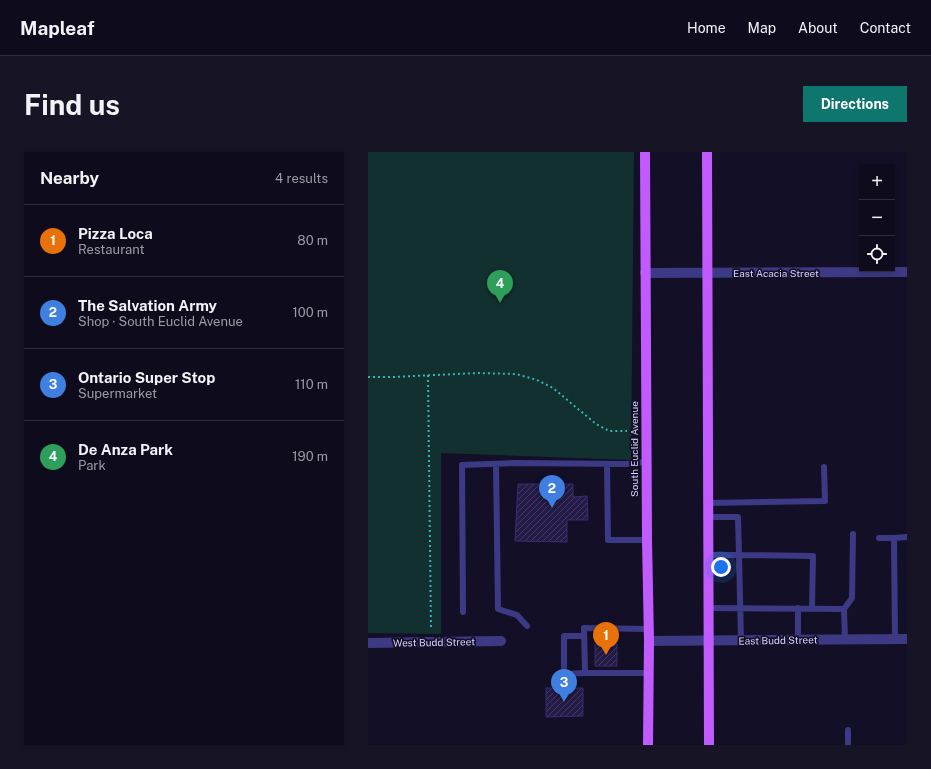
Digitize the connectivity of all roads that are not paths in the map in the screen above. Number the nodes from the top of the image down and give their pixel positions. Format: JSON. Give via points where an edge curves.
{"nodes":[{"id":1,"x":645,"y":152,"type":"edge"},
{"id":2,"x":707,"y":152,"type":"edge"},
{"id":3,"x":907,"y":272,"type":"edge"},
{"id":4,"x":645,"y":273,"type":"junction"},
{"id":5,"x":707,"y":273,"type":"junction"},
{"id":6,"x":646,"y":462,"type":"junction"},
{"id":7,"x":496,"y":464,"type":"junction"},
{"id":8,"x":607,"y":464,"type":"junction"},
{"id":9,"x":824,"y":467,"type":"dead end"},
{"id":10,"x":708,"y":503,"type":"junction"},
{"id":11,"x":708,"y":517,"type":"junction"},
{"id":12,"x":853,"y":534,"type":"dead end"},
{"id":13,"x":907,"y":537,"type":"edge"},
{"id":14,"x":879,"y":538,"type":"dead end"},
{"id":15,"x":894,"y":538,"type":"junction"},
{"id":16,"x":647,"y":540,"type":"junction"},
{"id":17,"x":708,"y":555,"type":"junction"},
{"id":18,"x":739,"y":556,"type":"junction"},
{"id":19,"x":708,"y":608,"type":"junction"},
{"id":20,"x":740,"y":608,"type":"junction"},
{"id":21,"x":798,"y":608,"type":"junction"},
{"id":22,"x":812,"y":608,"type":"junction"},
{"id":23,"x":844,"y":609,"type":"junction"},
{"id":24,"x":463,"y":612,"type":"dead end"},
{"id":25,"x":527,"y":626,"type":"dead end"},
{"id":26,"x":648,"y":629,"type":"junction"},
{"id":27,"x":584,"y":636,"type":"junction"},
{"id":28,"x":907,"y":639,"type":"edge"},
{"id":29,"x":798,"y":640,"type":"junction"},
{"id":30,"x":845,"y":640,"type":"junction"},
{"id":31,"x":895,"y":640,"type":"junction"},
{"id":32,"x":501,"y":641,"type":"dead end"},
{"id":33,"x":649,"y":641,"type":"junction"},
{"id":34,"x":709,"y":641,"type":"junction"},
{"id":35,"x":741,"y":641,"type":"junction"},
{"id":36,"x":368,"y":642,"type":"edge"},
{"id":37,"x":585,"y":673,"type":"junction"},
{"id":38,"x":648,"y":673,"type":"junction"},
{"id":39,"x":848,"y":730,"type":"dead end"},
{"id":40,"x":648,"y":745,"type":"edge"},
{"id":41,"x":709,"y":745,"type":"edge"},
{"id":42,"x":848,"y":745,"type":"edge"}],
"edges":[{"from":1,"to":4,"type":"main road","name":"South Euclid Avenue"},
{"from":2,"to":5,"type":"main road"},
{"from":3,"to":5,"type":"street","name":"East Acacia Street"},
{"from":4,"to":5,"type":"street","name":"East Acacia Street"},
{"from":4,"to":6,"type":"main road","name":"South Euclid Avenue"},
{"from":5,"to":10,"type":"main road"},
{"from":6,"to":8,"type":"lane"},
{"from":6,"to":16,"type":"main road","name":"South Euclid Avenue"},
{"from":7,"to":8,"type":"lane"},
{"from":7,"to":24,"type":"lane","via":[[462,465]]},
{"from":7,"to":25,"type":"lane","via":[[498,609],[517,615]]},
{"from":8,"to":16,"type":"lane","via":[[608,540]]},
{"from":9,"to":10,"type":"lane","via":[[825,501]]},
{"from":10,"to":11,"type":"main road"},
{"from":11,"to":17,"type":"main road"},
{"from":11,"to":18,"type":"lane","via":[[738,517]]},
{"from":12,"to":23,"type":"lane","via":[[852,598]]},
{"from":13,"to":15,"type":"lane"},
{"from":14,"to":15,"type":"lane"},
{"from":15,"to":31,"type":"lane"},
{"from":16,"to":26,"type":"main road","name":"South Euclid Avenue"},
{"from":17,"to":18,"type":"lane"},
{"from":17,"to":19,"type":"main road"},
{"from":18,"to":20,"type":"lane"},
{"from":18,"to":22,"type":"lane","via":[[813,556]]},
{"from":19,"to":20,"type":"lane"},
{"from":19,"to":34,"type":"main road"},
{"from":20,"to":21,"type":"lane"},
{"from":20,"to":35,"type":"lane"},
{"from":21,"to":22,"type":"lane"},
{"from":21,"to":29,"type":"lane"},
{"from":22,"to":23,"type":"lane"},
{"from":23,"to":30,"type":"lane"},
{"from":26,"to":27,"type":"lane","via":[[584,628]]},
{"from":26,"to":33,"type":"main road","name":"South Euclid Avenue"},
{"from":27,"to":37,"type":"lane"},
{"from":27,"to":37,"type":"lane","via":[[564,636],[564,674]]},
{"from":28,"to":31,"type":"street","name":"East Budd Street"},
{"from":29,"to":30,"type":"street","name":"East Budd Street"},
{"from":29,"to":35,"type":"street","name":"East Budd Street"},
{"from":30,"to":31,"type":"street","name":"East Budd Street"},
{"from":32,"to":36,"type":"street","name":"West Budd Street"},
{"from":33,"to":34,"type":"street","name":"East Budd Street"},
{"from":33,"to":38,"type":"main road","name":"South Euclid Avenue"},
{"from":34,"to":35,"type":"street","name":"East Budd Street"},
{"from":34,"to":41,"type":"main road"},
{"from":37,"to":38,"type":"lane"},
{"from":38,"to":40,"type":"main road","name":"South Euclid Avenue"},
{"from":39,"to":42,"type":"lane"}]}
